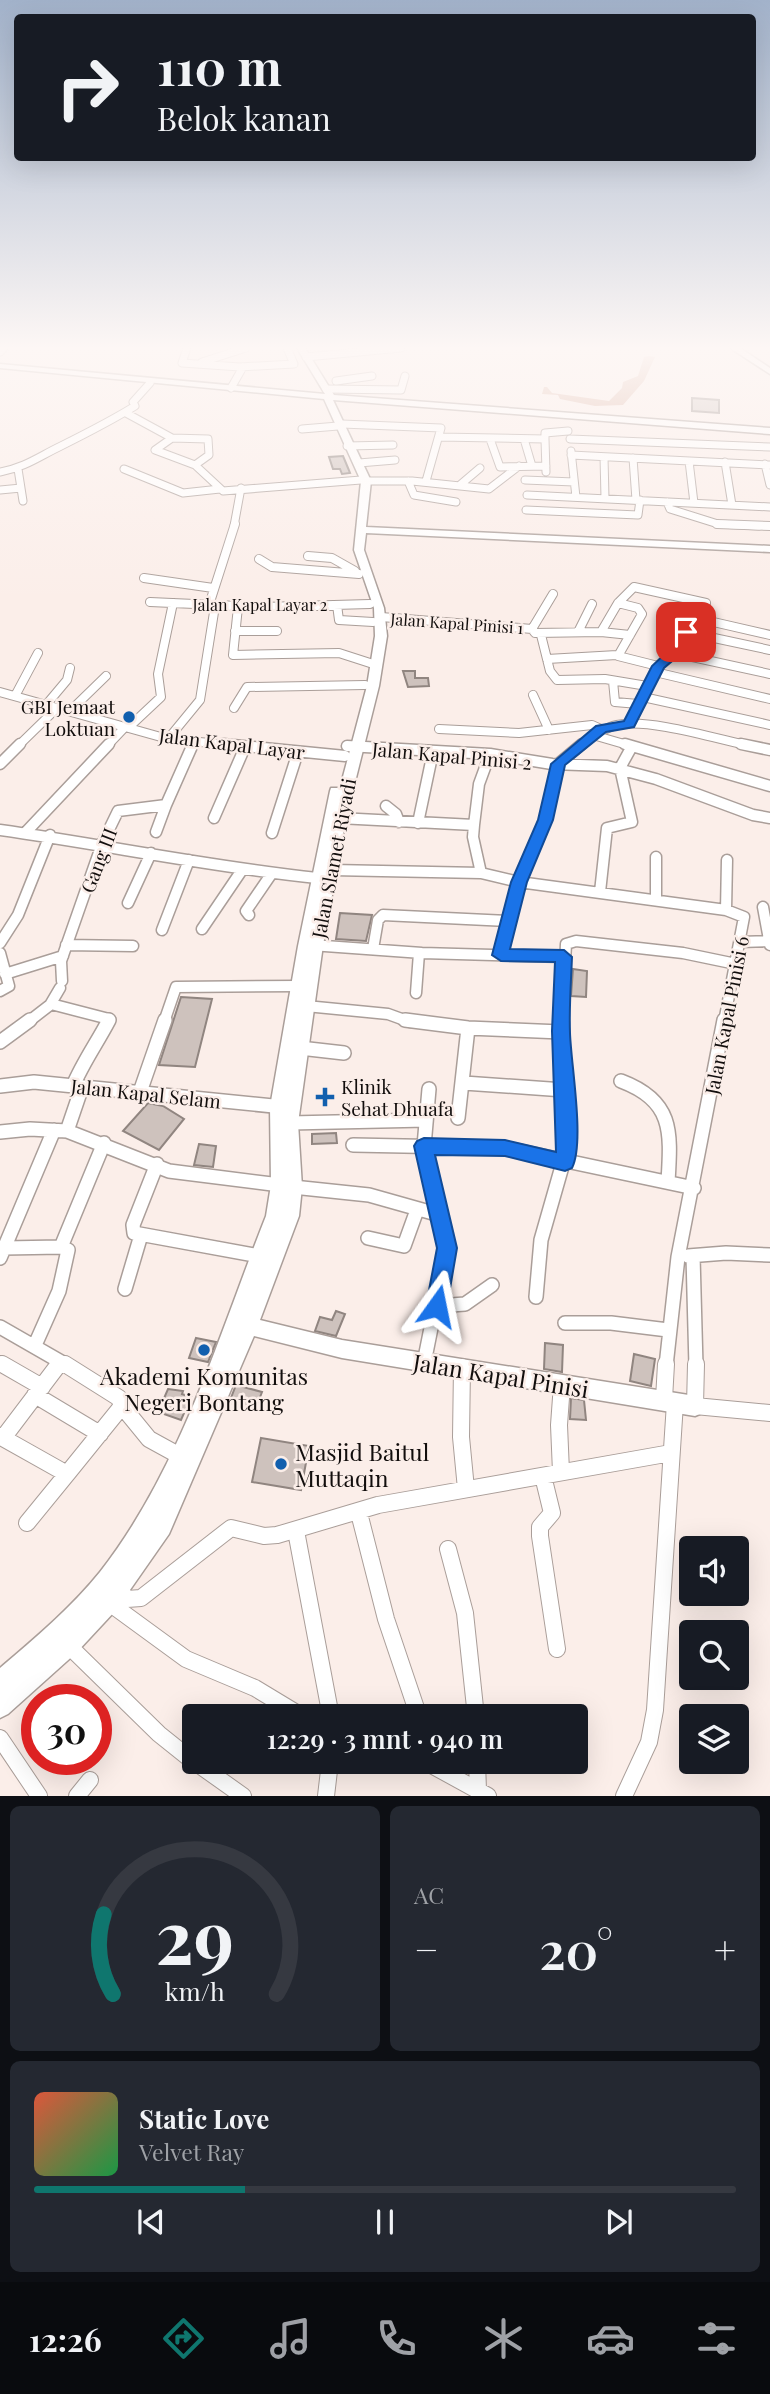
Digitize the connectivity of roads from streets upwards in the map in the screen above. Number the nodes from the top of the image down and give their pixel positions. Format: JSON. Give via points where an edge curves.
{"nodes":[{"id":1,"x":94,"y":432,"type":"edge"},
{"id":2,"x":161,"y":432,"type":"edge"},
{"id":3,"x":343,"y":432,"type":"edge"},
{"id":4,"x":440,"y":432,"type":"edge"},
{"id":5,"x":569,"y":434,"type":"junction"},
{"id":6,"x":439,"y":437,"type":"junction"},
{"id":7,"x":172,"y":438,"type":"junction"},
{"id":8,"x":490,"y":439,"type":"junction"},
{"id":9,"x":524,"y":439,"type":"junction"},
{"id":10,"x":545,"y":439,"type":"junction"},
{"id":11,"x":393,"y":445,"type":"dead end"},
{"id":12,"x":349,"y":446,"type":"junction"},
{"id":13,"x":770,"y":447,"type":"edge"},
{"id":14,"x":571,"y":455,"type":"junction"},
{"id":15,"x":604,"y":457,"type":"junction"},
{"id":16,"x":633,"y":458,"type":"junction"},
{"id":17,"x":395,"y":460,"type":"dead end"},
{"id":18,"x":688,"y":461,"type":"junction"},
{"id":19,"x":725,"y":462,"type":"junction"},
{"id":20,"x":359,"y":463,"type":"junction"},
{"id":21,"x":195,"y":465,"type":"junction"},
{"id":22,"x":768,"y":465,"type":"edge"},
{"id":23,"x":519,"y":466,"type":"junction"},
{"id":24,"x":532,"y":466,"type":"junction"},
{"id":25,"x":546,"y":466,"type":"junction"},
{"id":26,"x":480,"y":468,"type":"dead end"},
{"id":27,"x":18,"y":469,"type":"junction"},
{"id":28,"x":124,"y":469,"type":"dead end"},
{"id":29,"x":0,"y":471,"type":"edge"},
{"id":30,"x":546,"y":477,"type":"dead end"},
{"id":31,"x":525,"y":480,"type":"dead end"},
{"id":32,"x":364,"y":481,"type":"junction"},
{"id":33,"x":408,"y":481,"type":"junction"},
{"id":34,"x":426,"y":481,"type":"junction"},
{"id":35,"x":574,"y":482,"type":"junction"},
{"id":36,"x":460,"y":485,"type":"junction"},
{"id":37,"x":770,"y":485,"type":"edge"},
{"id":38,"x":21,"y":488,"type":"junction"},
{"id":39,"x":241,"y":488,"type":"junction"},
{"id":40,"x":220,"y":489,"type":"junction"},
{"id":41,"x":0,"y":490,"type":"edge"},
{"id":42,"x":527,"y":495,"type":"dead end"},
{"id":43,"x":576,"y":497,"type":"junction"},
{"id":44,"x":605,"y":498,"type":"junction"},
{"id":45,"x":638,"y":500,"type":"junction"},
{"id":46,"x":23,"y":501,"type":"dead end"},
{"id":47,"x":456,"y":502,"type":"dead end"},
{"id":48,"x":667,"y":502,"type":"junction"},
{"id":49,"x":694,"y":503,"type":"junction"},
{"id":50,"x":732,"y":505,"type":"junction"},
{"id":51,"x":770,"y":507,"type":"edge"},
{"id":52,"x":526,"y":510,"type":"dead end"},
{"id":53,"x":770,"y":526,"type":"edge"},
{"id":54,"x":361,"y":530,"type":"junction"},
{"id":55,"x":770,"y":549,"type":"edge"},
{"id":56,"x":307,"y":556,"type":"dead end"},
{"id":57,"x":259,"y":559,"type":"dead end"},
{"id":58,"x":358,"y":573,"type":"junction"},
{"id":59,"x":144,"y":578,"type":"dead end"},
{"id":60,"x":213,"y":587,"type":"junction"},
{"id":61,"x":553,"y":594,"type":"dead end"},
{"id":62,"x":150,"y":602,"type":"dead end"},
{"id":63,"x":173,"y":603,"type":"junction"},
{"id":64,"x":618,"y":603,"type":"junction"},
{"id":65,"x":370,"y":604,"type":"junction"},
{"id":66,"x":592,"y":604,"type":"dead end"},
{"id":67,"x":212,"y":605,"type":"junction"},
{"id":68,"x":337,"y":605,"type":"junction"},
{"id":69,"x":238,"y":607,"type":"junction"},
{"id":70,"x":696,"y":618,"type":"junction"},
{"id":71,"x":377,"y":620,"type":"junction"},
{"id":72,"x":235,"y":631,"type":"junction"},
{"id":73,"x":277,"y":631,"type":"dead end"},
{"id":74,"x":537,"y":632,"type":"junction"},
{"id":75,"x":579,"y":632,"type":"junction"},
{"id":76,"x":601,"y":632,"type":"junction"},
{"id":77,"x":686,"y":632,"type":"junction"},
{"id":78,"x":630,"y":635,"type":"junction"},
{"id":79,"x":770,"y":635,"type":"edge"},
{"id":80,"x":377,"y":636,"type":"junction"},
{"id":81,"x":770,"y":650,"type":"edge"},
{"id":82,"x":38,"y":653,"type":"dead end"},
{"id":83,"x":674,"y":653,"type":"junction"},
{"id":84,"x":617,"y":655,"type":"junction"},
{"id":85,"x":547,"y":659,"type":"junction"},
{"id":86,"x":370,"y":663,"type":"junction"},
{"id":87,"x":70,"y":668,"type":"dead end"},
{"id":88,"x":657,"y":669,"type":"junction"},
{"id":89,"x":770,"y":674,"type":"edge"},
{"id":90,"x":106,"y":676,"type":"dead end"},
{"id":91,"x":613,"y":681,"type":"junction"},
{"id":92,"x":365,"y":685,"type":"junction"},
{"id":93,"x":647,"y":686,"type":"junction"},
{"id":94,"x":0,"y":692,"type":"edge"},
{"id":95,"x":533,"y":695,"type":"dead end"},
{"id":96,"x":15,"y":696,"type":"junction"},
{"id":97,"x":770,"y":699,"type":"edge"},
{"id":98,"x":641,"y":700,"type":"junction"},
{"id":99,"x":46,"y":705,"type":"junction"},
{"id":100,"x":57,"y":708,"type":"junction"},
{"id":101,"x":234,"y":708,"type":"dead end"},
{"id":102,"x":70,"y":711,"type":"junction"},
{"id":103,"x":629,"y":724,"type":"junction"},
{"id":104,"x":770,"y":725,"type":"edge"},
{"id":105,"x":127,"y":727,"type":"junction"},
{"id":106,"x":439,"y":729,"type":"dead end"},
{"id":107,"x":549,"y":730,"type":"junction"},
{"id":108,"x":505,"y":732,"type":"junction"},
{"id":109,"x":597,"y":732,"type":"junction"},
{"id":110,"x":168,"y":739,"type":"junction"},
{"id":111,"x":194,"y":743,"type":"junction"},
{"id":112,"x":245,"y":747,"type":"junction"},
{"id":113,"x":631,"y":748,"type":"junction"},
{"id":114,"x":349,"y":750,"type":"junction"},
{"id":115,"x":770,"y":750,"type":"edge"},
{"id":116,"x":298,"y":752,"type":"junction"},
{"id":117,"x":433,"y":752,"type":"junction"},
{"id":118,"x":495,"y":755,"type":"junction"},
{"id":119,"x":667,"y":759,"type":"junction"},
{"id":120,"x":0,"y":764,"type":"edge"},
{"id":121,"x":558,"y":764,"type":"junction"},
{"id":122,"x":620,"y":768,"type":"junction"},
{"id":123,"x":656,"y":779,"type":"junction"},
{"id":124,"x":770,"y":786,"type":"edge"},
{"id":125,"x":166,"y":805,"type":"junction"},
{"id":126,"x":386,"y":806,"type":"dead end"},
{"id":127,"x":214,"y":818,"type":"dead end"},
{"id":128,"x":339,"y":818,"type":"junction"},
{"id":129,"x":770,"y":818,"type":"edge"},
{"id":130,"x":399,"y":822,"type":"junction"},
{"id":131,"x":418,"y":822,"type":"junction"},
{"id":132,"x":474,"y":825,"type":"junction"},
{"id":133,"x":2,"y":831,"type":"edge"},
{"id":134,"x":26,"y":832,"type":"junction"},
{"id":135,"x":156,"y":832,"type":"dead end"},
{"id":136,"x":272,"y":833,"type":"dead end"},
{"id":137,"x":50,"y":835,"type":"junction"},
{"id":138,"x":102,"y":844,"type":"junction"},
{"id":139,"x":151,"y":853,"type":"junction"},
{"id":140,"x":656,"y":858,"type":"dead end"},
{"id":141,"x":190,"y":860,"type":"junction"},
{"id":142,"x":727,"y":860,"type":"dead end"},
{"id":143,"x":242,"y":870,"type":"junction"},
{"id":144,"x":332,"y":870,"type":"junction"},
{"id":145,"x":272,"y":873,"type":"junction"},
{"id":146,"x":481,"y":873,"type":"junction"},
{"id":147,"x":317,"y":878,"type":"junction"},
{"id":148,"x":519,"y":882,"type":"junction"},
{"id":149,"x":600,"y":892,"type":"junction"},
{"id":150,"x":656,"y":899,"type":"junction"},
{"id":151,"x":128,"y":903,"type":"dead end"},
{"id":152,"x":764,"y":907,"type":"dead end"},
{"id":153,"x":726,"y":910,"type":"junction"},
{"id":154,"x":249,"y":915,"type":"dead end"},
{"id":155,"x":509,"y":921,"type":"junction"},
{"id":156,"x":202,"y":929,"type":"dead end"},
{"id":157,"x":162,"y":930,"type":"dead end"},
{"id":158,"x":740,"y":942,"type":"junction"},
{"id":159,"x":0,"y":943,"type":"edge"},
{"id":160,"x":769,"y":943,"type":"edge"},
{"id":161,"x":310,"y":945,"type":"junction"},
{"id":162,"x":133,"y":946,"type":"dead end"},
{"id":163,"x":373,"y":949,"type":"junction"},
{"id":164,"x":64,"y":950,"type":"junction"},
{"id":165,"x":0,"y":953,"type":"edge"},
{"id":166,"x":419,"y":953,"type":"junction"},
{"id":167,"x":501,"y":955,"type":"junction"},
{"id":168,"x":564,"y":957,"type":"junction"},
{"id":169,"x":736,"y":964,"type":"junction"},
{"id":170,"x":5,"y":974,"type":"junction"},
{"id":171,"x":298,"y":986,"type":"junction"},
{"id":172,"x":0,"y":991,"type":"edge"},
{"id":173,"x":416,"y":993,"type":"dead end"},
{"id":174,"x":51,"y":1004,"type":"junction"},
{"id":175,"x":306,"y":1006,"type":"junction"},
{"id":176,"x":468,"y":1028,"type":"junction"},
{"id":177,"x":561,"y":1031,"type":"junction"},
{"id":178,"x":0,"y":1042,"type":"edge"},
{"id":179,"x":300,"y":1048,"type":"junction"},
{"id":180,"x":344,"y":1053,"type":"dead end"},
{"id":181,"x":621,"y":1081,"type":"dead end"},
{"id":182,"x":464,"y":1083,"type":"junction"},
{"id":183,"x":0,"y":1086,"type":"edge"},
{"id":184,"x":78,"y":1086,"type":"junction"},
{"id":185,"x":429,"y":1089,"type":"dead end"},
{"id":186,"x":564,"y":1090,"type":"junction"},
{"id":187,"x":140,"y":1092,"type":"junction"},
{"id":188,"x":287,"y":1113,"type":"junction"},
{"id":189,"x":458,"y":1118,"type":"dead end"},
{"id":190,"x":426,"y":1120,"type":"junction"},
{"id":191,"x":61,"y":1131,"type":"junction"},
{"id":192,"x":0,"y":1132,"type":"edge"},
{"id":193,"x":104,"y":1143,"type":"junction"},
{"id":194,"x":353,"y":1145,"type":"dead end"},
{"id":195,"x":424,"y":1146,"type":"junction"},
{"id":196,"x":565,"y":1163,"type":"junction"},
{"id":197,"x":157,"y":1164,"type":"junction"},
{"id":198,"x":668,"y":1182,"type":"junction"},
{"id":199,"x":286,"y":1186,"type":"junction"},
{"id":200,"x":694,"y":1188,"type":"junction"},
{"id":201,"x":417,"y":1209,"type":"junction"},
{"id":202,"x":440,"y":1215,"type":"junction"},
{"id":203,"x":141,"y":1235,"type":"junction"},
{"id":204,"x":368,"y":1238,"type":"dead end"},
{"id":205,"x":61,"y":1247,"type":"junction"},
{"id":206,"x":2,"y":1253,"type":"edge"},
{"id":207,"x":770,"y":1255,"type":"edge"},
{"id":208,"x":259,"y":1256,"type":"junction"},
{"id":209,"x":685,"y":1256,"type":"junction"},
{"id":210,"x":492,"y":1285,"type":"dead end"},
{"id":211,"x":125,"y":1289,"type":"dead end"},
{"id":212,"x":536,"y":1297,"type":"dead end"},
{"id":213,"x":437,"y":1306,"type":"junction"},
{"id":214,"x":242,"y":1323,"type":"junction"},
{"id":215,"x":565,"y":1323,"type":"dead end"},
{"id":216,"x":0,"y":1327,"type":"edge"},
{"id":217,"x":668,"y":1330,"type":"junction"},
{"id":218,"x":35,"y":1345,"type":"junction"},
{"id":219,"x":61,"y":1362,"type":"junction"},
{"id":220,"x":0,"y":1363,"type":"edge"},
{"id":221,"x":424,"y":1363,"type":"junction"},
{"id":222,"x":462,"y":1367,"type":"junction"},
{"id":223,"x":562,"y":1384,"type":"junction"},
{"id":224,"x":39,"y":1391,"type":"junction"},
{"id":225,"x":670,"y":1401,"type":"junction"},
{"id":226,"x":122,"y":1406,"type":"junction"},
{"id":227,"x":695,"y":1406,"type":"junction"},
{"id":228,"x":770,"y":1413,"type":"edge"},
{"id":229,"x":100,"y":1434,"type":"junction"},
{"id":230,"x":1,"y":1437,"type":"edge"},
{"id":231,"x":671,"y":1453,"type":"junction"},
{"id":232,"x":180,"y":1456,"type":"junction"},
{"id":233,"x":561,"y":1472,"type":"junction"},
{"id":234,"x":67,"y":1474,"type":"junction"},
{"id":235,"x":543,"y":1476,"type":"junction"},
{"id":236,"x":466,"y":1489,"type":"junction"},
{"id":237,"x":359,"y":1513,"type":"junction"},
{"id":238,"x":27,"y":1523,"type":"dead end"},
{"id":239,"x":296,"y":1531,"type":"junction"},
{"id":240,"x":448,"y":1549,"type":"dead end"},
{"id":241,"x":114,"y":1595,"type":"junction"},
{"id":242,"x":68,"y":1645,"type":"junction"},
{"id":243,"x":557,"y":1649,"type":"dead end"},
{"id":244,"x":0,"y":1683,"type":"edge"},
{"id":245,"x":281,"y":1704,"type":"edge"},
{"id":246,"x":329,"y":1704,"type":"edge"},
{"id":247,"x":415,"y":1704,"type":"edge"},
{"id":248,"x":474,"y":1704,"type":"edge"},
{"id":249,"x":0,"y":1706,"type":"edge"},
{"id":250,"x":0,"y":1738,"type":"edge"},
{"id":251,"x":182,"y":1752,"type":"edge"},
{"id":252,"x":212,"y":1774,"type":"edge"},
{"id":253,"x":329,"y":1774,"type":"edge"},
{"id":254,"x":449,"y":1774,"type":"edge"},
{"id":255,"x":479,"y":1774,"type":"edge"},
{"id":256,"x":90,"y":1780,"type":"dead end"},
{"id":257,"x":483,"y":1793,"type":"edge"},
{"id":258,"x":38,"y":1796,"type":"edge"},
{"id":259,"x":77,"y":1796,"type":"edge"},
{"id":260,"x":243,"y":1796,"type":"edge"},
{"id":261,"x":326,"y":1796,"type":"edge"},
{"id":262,"x":624,"y":1796,"type":"edge"}],
"edges":[{"from":1,"to":27,"type":"street"},
{"from":2,"to":7,"type":"street"},
{"from":3,"to":12,"type":"street","name":"Jalan Slamet Riyadi"},
{"from":4,"to":6,"type":"street"},
{"from":5,"to":10,"type":"street","via":[[545,433]]},
{"from":5,"to":13,"type":"street"},
{"from":5,"to":14,"type":"street"},
{"from":6,"to":8,"type":"street"},
{"from":6,"to":34,"type":"street"},
{"from":7,"to":21,"type":"street","via":[[155,452]]},
{"from":7,"to":21,"type":"street","via":[[208,440],[209,455]]},
{"from":8,"to":9,"type":"street"},
{"from":8,"to":23,"type":"street","via":[[499,466]]},
{"from":9,"to":10,"type":"street"},
{"from":9,"to":24,"type":"street"},
{"from":10,"to":25,"type":"street"},
{"from":11,"to":12,"type":"street"},
{"from":12,"to":20,"type":"street","name":"Jalan Slamet Riyadi"},
{"from":12,"to":32,"type":"street","name":"Jalan Slamet Riyadi"},
{"from":14,"to":15,"type":"street"},
{"from":14,"to":35,"type":"street"},
{"from":15,"to":16,"type":"street"},
{"from":15,"to":44,"type":"street"},
{"from":16,"to":18,"type":"street"},
{"from":16,"to":45,"type":"street"},
{"from":17,"to":20,"type":"street"},
{"from":18,"to":19,"type":"street"},
{"from":18,"to":49,"type":"street"},
{"from":19,"to":22,"type":"street"},
{"from":19,"to":50,"type":"street"},
{"from":20,"to":32,"type":"street","name":"Jalan Slamet Riyadi"},
{"from":21,"to":40,"type":"street"},
{"from":22,"to":37,"type":"street"},
{"from":23,"to":24,"type":"street"},
{"from":23,"to":36,"type":"street","via":[[492,488]]},
{"from":24,"to":25,"type":"street"},
{"from":25,"to":30,"type":"street"},
{"from":26,"to":36,"type":"street"},
{"from":27,"to":29,"type":"street"},
{"from":27,"to":38,"type":"street"},
{"from":28,"to":40,"type":"street","via":[[183,493]]},
{"from":31,"to":35,"type":"street"},
{"from":32,"to":33,"type":"street"},
{"from":32,"to":39,"type":"street"},
{"from":32,"to":54,"type":"street","name":"Jalan Slamet Riyadi"},
{"from":32,"to":58,"type":"street","name":"Jalan Slamet Riyadi","via":[[351,544]]},
{"from":33,"to":34,"type":"street"},
{"from":33,"to":47,"type":"street","via":[[414,495]]},
{"from":34,"to":36,"type":"street"},
{"from":35,"to":43,"type":"street"},
{"from":38,"to":41,"type":"street"},
{"from":38,"to":46,"type":"street"},
{"from":39,"to":40,"type":"street"},
{"from":39,"to":60,"type":"street","via":[[237,516]]},
{"from":42,"to":43,"type":"street"},
{"from":43,"to":44,"type":"street"},
{"from":44,"to":45,"type":"street"},
{"from":45,"to":48,"type":"street"},
{"from":45,"to":52,"type":"street","via":[[638,515]]},
{"from":48,"to":49,"type":"street"},
{"from":48,"to":53,"type":"street","via":[[670,509],[708,522]]},
{"from":49,"to":50,"type":"street"},
{"from":50,"to":51,"type":"street"},
{"from":54,"to":55,"type":"street"},
{"from":54,"to":71,"type":"street","name":"Jalan Slamet Riyadi","via":[[360,557],[371,580]]},
{"from":56,"to":58,"type":"street","via":[[332,558]]},
{"from":57,"to":58,"type":"street","via":[[272,567]]},
{"from":58,"to":65,"type":"street","name":"Jalan Slamet Riyadi"},
{"from":59,"to":60,"type":"street"},
{"from":60,"to":67,"type":"street"},
{"from":61,"to":74,"type":"street"},
{"from":62,"to":63,"type":"street","name":"Jalan Kapal Layar 2"},
{"from":63,"to":67,"type":"street","name":"Jalan Kapal Layar 2"},
{"from":63,"to":105,"type":"street","via":[[158,674],[161,697]]},
{"from":64,"to":70,"type":"street","via":[[632,588],[640,587],[706,603]]},
{"from":64,"to":76,"type":"street"},
{"from":64,"to":78,"type":"street","via":[[642,611]]},
{"from":65,"to":68,"type":"street","name":"Jalan Kapal Layar 2"},
{"from":65,"to":71,"type":"street","name":"Jalan Slamet Riyadi"},
{"from":66,"to":75,"type":"street"},
{"from":67,"to":69,"type":"street","name":"Jalan Kapal Layar 2"},
{"from":67,"to":110,"type":"street","via":[[200,701]]},
{"from":68,"to":69,"type":"street","name":"Jalan Kapal Layar 2"},
{"from":68,"to":71,"type":"street","name":"Jalan Kapal Pinisi 1","via":[[339,620]]},
{"from":69,"to":72,"type":"street"},
{"from":70,"to":77,"type":"street"},
{"from":70,"to":79,"type":"street"},
{"from":71,"to":74,"type":"street","name":"Jalan Kapal Pinisi 1"},
{"from":71,"to":80,"type":"street","name":"Jalan Slamet Riyadi"},
{"from":72,"to":73,"type":"street"},
{"from":72,"to":86,"type":"street","via":[[235,656],[314,653],[351,656]]},
{"from":74,"to":75,"type":"street","name":"Jalan Kapal Pinisi 1"},
{"from":74,"to":85,"type":"street"},
{"from":75,"to":76,"type":"street","name":"Jalan Kapal Pinisi 1"},
{"from":76,"to":78,"type":"street","name":"Jalan Kapal Pinisi 1"},
{"from":77,"to":81,"type":"street"},
{"from":77,"to":83,"type":"street"},
{"from":78,"to":84,"type":"street"},
{"from":80,"to":86,"type":"street","name":"Jalan Slamet Riyadi"},
{"from":80,"to":114,"type":"street","name":"Jalan Slamet Riyadi","via":[[375,674]]},
{"from":82,"to":96,"type":"street"},
{"from":83,"to":88,"type":"street"},
{"from":83,"to":89,"type":"street"},
{"from":84,"to":85,"type":"street"},
{"from":84,"to":88,"type":"street"},
{"from":85,"to":91,"type":"street","via":[[557,680]]},
{"from":86,"to":92,"type":"street","name":"Jalan Slamet Riyadi"},
{"from":87,"to":99,"type":"street","via":[[67,680]]},
{"from":88,"to":93,"type":"street"},
{"from":88,"to":97,"type":"street"},
{"from":90,"to":102,"type":"street"},
{"from":91,"to":93,"type":"street"},
{"from":91,"to":98,"type":"street","via":[[615,702]]},
{"from":92,"to":101,"type":"street","via":[[247,687]]},
{"from":92,"to":114,"type":"street","name":"Jalan Slamet Riyadi"},
{"from":93,"to":98,"type":"street"},
{"from":94,"to":96,"type":"street","name":"Jalan Kapal Layar"},
{"from":95,"to":107,"type":"street"},
{"from":96,"to":99,"type":"street","name":"Jalan Kapal Layar"},
{"from":98,"to":103,"type":"street"},
{"from":98,"to":104,"type":"street"},
{"from":99,"to":100,"type":"street","name":"Jalan Kapal Layar"},
{"from":100,"to":102,"type":"street","name":"Jalan Kapal Layar"},
{"from":100,"to":120,"type":"street"},
{"from":102,"to":105,"type":"street","name":"Jalan Kapal Layar"},
{"from":103,"to":109,"type":"street"},
{"from":103,"to":115,"type":"street"},
{"from":105,"to":110,"type":"street","name":"Jalan Kapal Layar"},
{"from":105,"to":134,"type":"street"},
{"from":106,"to":108,"type":"street"},
{"from":107,"to":108,"type":"street"},
{"from":107,"to":109,"type":"street","via":[[592,724]]},
{"from":108,"to":118,"type":"street"},
{"from":109,"to":113,"type":"street"},
{"from":109,"to":121,"type":"street"},
{"from":110,"to":111,"type":"street","name":"Jalan Kapal Layar"},
{"from":111,"to":112,"type":"street","name":"Jalan Kapal Layar"},
{"from":111,"to":125,"type":"street"},
{"from":112,"to":116,"type":"street","name":"Jalan Kapal Layar"},
{"from":112,"to":127,"type":"street"},
{"from":113,"to":119,"type":"street"},
{"from":113,"to":122,"type":"street"},
{"from":114,"to":116,"type":"street","name":"Jalan Kapal Layar"},
{"from":114,"to":117,"type":"street","name":"Jalan Kapal Pinisi 2"},
{"from":114,"to":128,"type":"street","name":"Jalan Slamet Riyadi"},
{"from":114,"to":147,"type":"street","name":"Jalan Slamet Riyadi"},
{"from":116,"to":136,"type":"street"},
{"from":117,"to":118,"type":"street","name":"Jalan Kapal Pinisi 2"},
{"from":117,"to":131,"type":"street"},
{"from":118,"to":121,"type":"street","name":"Jalan Kapal Pinisi 2"},
{"from":118,"to":132,"type":"street","via":[[479,784]]},
{"from":119,"to":123,"type":"street"},
{"from":119,"to":124,"type":"street"},
{"from":121,"to":122,"type":"street","name":"Jalan Kapal Pinisi 2"},
{"from":121,"to":148,"type":"street","via":[[545,820]]},
{"from":122,"to":123,"type":"street","name":"Jalan Kapal Pinisi 2"},
{"from":122,"to":149,"type":"street","via":[[632,822],[607,828]]},
{"from":123,"to":129,"type":"street","name":"Jalan Kapal Pinisi 2"},
{"from":125,"to":135,"type":"street"},
{"from":125,"to":138,"type":"street","name":"Gang III","via":[[120,809]]},
{"from":126,"to":130,"type":"street"},
{"from":128,"to":130,"type":"street"},
{"from":128,"to":144,"type":"street","name":"Jalan Slamet Riyadi"},
{"from":130,"to":131,"type":"street"},
{"from":131,"to":132,"type":"street"},
{"from":132,"to":146,"type":"street"},
{"from":133,"to":134,"type":"street"},
{"from":134,"to":137,"type":"street"},
{"from":137,"to":138,"type":"street"},
{"from":137,"to":159,"type":"street","via":[[19,915]]},
{"from":138,"to":139,"type":"street"},
{"from":138,"to":164,"type":"street","name":"Gang III"},
{"from":139,"to":141,"type":"street"},
{"from":139,"to":151,"type":"street"},
{"from":140,"to":150,"type":"street"},
{"from":141,"to":143,"type":"street"},
{"from":141,"to":157,"type":"street"},
{"from":142,"to":153,"type":"street"},
{"from":143,"to":145,"type":"street"},
{"from":143,"to":156,"type":"street"},
{"from":144,"to":146,"type":"street","name":"Jalan Kapal Pinisi 6"},
{"from":144,"to":161,"type":"street","name":"Jalan Slamet Riyadi"},
{"from":145,"to":147,"type":"street"},
{"from":145,"to":154,"type":"street","via":[[248,904]]},
{"from":146,"to":148,"type":"street","name":"Jalan Kapal Pinisi 6"},
{"from":147,"to":161,"type":"street","name":"Jalan Slamet Riyadi"},
{"from":148,"to":149,"type":"street","name":"Jalan Kapal Pinisi 6"},
{"from":148,"to":155,"type":"street"},
{"from":149,"to":150,"type":"street","name":"Jalan Kapal Pinisi 6"},
{"from":150,"to":153,"type":"street","name":"Jalan Kapal Pinisi 6"},
{"from":152,"to":160,"type":"street"},
{"from":153,"to":158,"type":"street","name":"Jalan Kapal Pinisi 6","via":[[744,917]]},
{"from":155,"to":163,"type":"street","via":[[383,915]]},
{"from":155,"to":167,"type":"street"},
{"from":158,"to":160,"type":"street"},
{"from":158,"to":169,"type":"street","name":"Jalan Kapal Pinisi 6"},
{"from":161,"to":163,"type":"street"},
{"from":161,"to":171,"type":"street","name":"Jalan Slamet Riyadi"},
{"from":161,"to":175,"type":"street","name":"Jalan Slamet Riyadi"},
{"from":162,"to":164,"type":"street"},
{"from":163,"to":166,"type":"street"},
{"from":164,"to":170,"type":"street"},
{"from":164,"to":174,"type":"street","name":"Gang III","via":[[61,984]]},
{"from":165,"to":170,"type":"street"},
{"from":166,"to":167,"type":"street"},
{"from":166,"to":173,"type":"street"},
{"from":167,"to":168,"type":"street"},
{"from":168,"to":169,"type":"street","via":[[566,944],[576,941]]},
{"from":168,"to":177,"type":"street"},
{"from":169,"to":200,"type":"street","name":"Jalan Kapal Pinisi 6"},
{"from":170,"to":172,"type":"street","via":[[9,986]]},
{"from":171,"to":187,"type":"street","via":[[176,987]]},
{"from":171,"to":188,"type":"street","name":"Jalan Slamet Riyadi"},
{"from":174,"to":178,"type":"street"},
{"from":174,"to":184,"type":"street","via":[[109,1019],[86,1056]]},
{"from":175,"to":176,"type":"street"},
{"from":175,"to":179,"type":"street","name":"Jalan Slamet Riyadi"},
{"from":176,"to":177,"type":"street"},
{"from":176,"to":182,"type":"street"},
{"from":177,"to":186,"type":"street"},
{"from":179,"to":180,"type":"street"},
{"from":179,"to":188,"type":"street","name":"Jalan Slamet Riyadi"},
{"from":181,"to":198,"type":"street","via":[[649,1093],[666,1117]]},
{"from":182,"to":186,"type":"street"},
{"from":182,"to":189,"type":"street"},
{"from":183,"to":184,"type":"street","name":"Jalan Kapal Selam","via":[[34,1082]]},
{"from":184,"to":187,"type":"street","name":"Jalan Kapal Selam"},
{"from":184,"to":191,"type":"street"},
{"from":185,"to":190,"type":"street"},
{"from":186,"to":196,"type":"street"},
{"from":187,"to":188,"type":"street","name":"Jalan Kapal Selam"},
{"from":188,"to":190,"type":"street","name":"Jalan Kapal Selam"},
{"from":188,"to":199,"type":"street","name":"Jalan Slamet Riyadi"},
{"from":190,"to":195,"type":"street"},
{"from":191,"to":192,"type":"street"},
{"from":191,"to":193,"type":"street"},
{"from":191,"to":206,"type":"street"},
{"from":193,"to":197,"type":"street"},
{"from":193,"to":205,"type":"street"},
{"from":194,"to":195,"type":"street"},
{"from":195,"to":196,"type":"street","via":[[505,1148]]},
{"from":195,"to":202,"type":"street"},
{"from":196,"to":198,"type":"street"},
{"from":196,"to":212,"type":"street","via":[[541,1240]]},
{"from":197,"to":199,"type":"street","via":[[169,1171]]},
{"from":197,"to":203,"type":"street","via":[[133,1225],[134,1233]]},
{"from":198,"to":200,"type":"street"},
{"from":199,"to":201,"type":"street","via":[[369,1195]]},
{"from":199,"to":208,"type":"street","name":"Jalan Slamet Riyadi"},
{"from":199,"to":214,"type":"street","name":"Jalan Slamet Riyadi","via":[[289,1216]]},
{"from":200,"to":209,"type":"street","name":"Jalan Kapal Pinisi 6"},
{"from":201,"to":202,"type":"street"},
{"from":201,"to":204,"type":"street","via":[[404,1246]]},
{"from":202,"to":213,"type":"street","via":[[447,1248]]},
{"from":203,"to":208,"type":"street"},
{"from":203,"to":211,"type":"street"},
{"from":205,"to":206,"type":"street"},
{"from":205,"to":218,"type":"street","via":[[69,1252],[62,1279]]},
{"from":207,"to":209,"type":"street"},
{"from":208,"to":214,"type":"street","name":"Jalan Slamet Riyadi"},
{"from":209,"to":217,"type":"street","name":"Jalan Kapal Pinisi 6"},
{"from":209,"to":227,"type":"street","via":[[697,1332]]},
{"from":210,"to":213,"type":"street","via":[[465,1304]]},
{"from":213,"to":221,"type":"street"},
{"from":214,"to":221,"type":"street","name":"Jalan Kapal Pinisi","via":[[342,1349]]},
{"from":214,"to":232,"type":"street"},
{"from":214,"to":241,"type":"street","via":[[162,1527]]},
{"from":215,"to":217,"type":"street"},
{"from":216,"to":218,"type":"street"},
{"from":217,"to":225,"type":"street","name":"Jalan Kapal Pinisi 6"},
{"from":218,"to":219,"type":"street"},
{"from":219,"to":224,"type":"street"},
{"from":219,"to":226,"type":"street","via":[[119,1398]]},
{"from":220,"to":224,"type":"street"},
{"from":221,"to":222,"type":"street","name":"Jalan Kapal Pinisi"},
{"from":222,"to":223,"type":"street","name":"Jalan Kapal Pinisi"},
{"from":222,"to":236,"type":"street"},
{"from":223,"to":225,"type":"street","name":"Jalan Kapal Pinisi"},
{"from":223,"to":233,"type":"street"},
{"from":224,"to":229,"type":"street"},
{"from":224,"to":230,"type":"street"},
{"from":225,"to":227,"type":"street","name":"Jalan Kapal Pinisi"},
{"from":225,"to":231,"type":"street","name":"Jalan Kapal Pinisi 6"},
{"from":226,"to":229,"type":"street"},
{"from":226,"to":232,"type":"street","via":[[149,1439]]},
{"from":227,"to":228,"type":"street","name":"Jalan Kapal Pinisi"},
{"from":229,"to":234,"type":"street"},
{"from":230,"to":234,"type":"street"},
{"from":231,"to":233,"type":"street"},
{"from":231,"to":262,"type":"street","name":"Jalan Kapal Pinisi 6","via":[[655,1710],[649,1742]]},
{"from":232,"to":244,"type":"street","via":[[150,1517],[108,1580]]},
{"from":233,"to":235,"type":"street"},
{"from":234,"to":238,"type":"street"},
{"from":235,"to":236,"type":"street"},
{"from":235,"to":243,"type":"street","via":[[552,1513],[540,1527],[540,1536]]},
{"from":236,"to":237,"type":"street"},
{"from":237,"to":239,"type":"street"},
{"from":237,"to":247,"type":"street","via":[[386,1619]]},
{"from":239,"to":241,"type":"street","via":[[264,1536],[231,1528],[141,1598]]},
{"from":239,"to":246,"type":"street"},
{"from":240,"to":248,"type":"street","via":[[464,1613]]},
{"from":241,"to":242,"type":"street"},
{"from":241,"to":245,"type":"street","via":[[186,1659]]},
{"from":242,"to":249,"type":"street"},
{"from":242,"to":251,"type":"street"},
{"from":250,"to":258,"type":"street"},
{"from":252,"to":260,"type":"street"},
{"from":253,"to":261,"type":"street"},
{"from":254,"to":257,"type":"street"},
{"from":255,"to":257,"type":"street"},
{"from":256,"to":259,"type":"street"}]}
